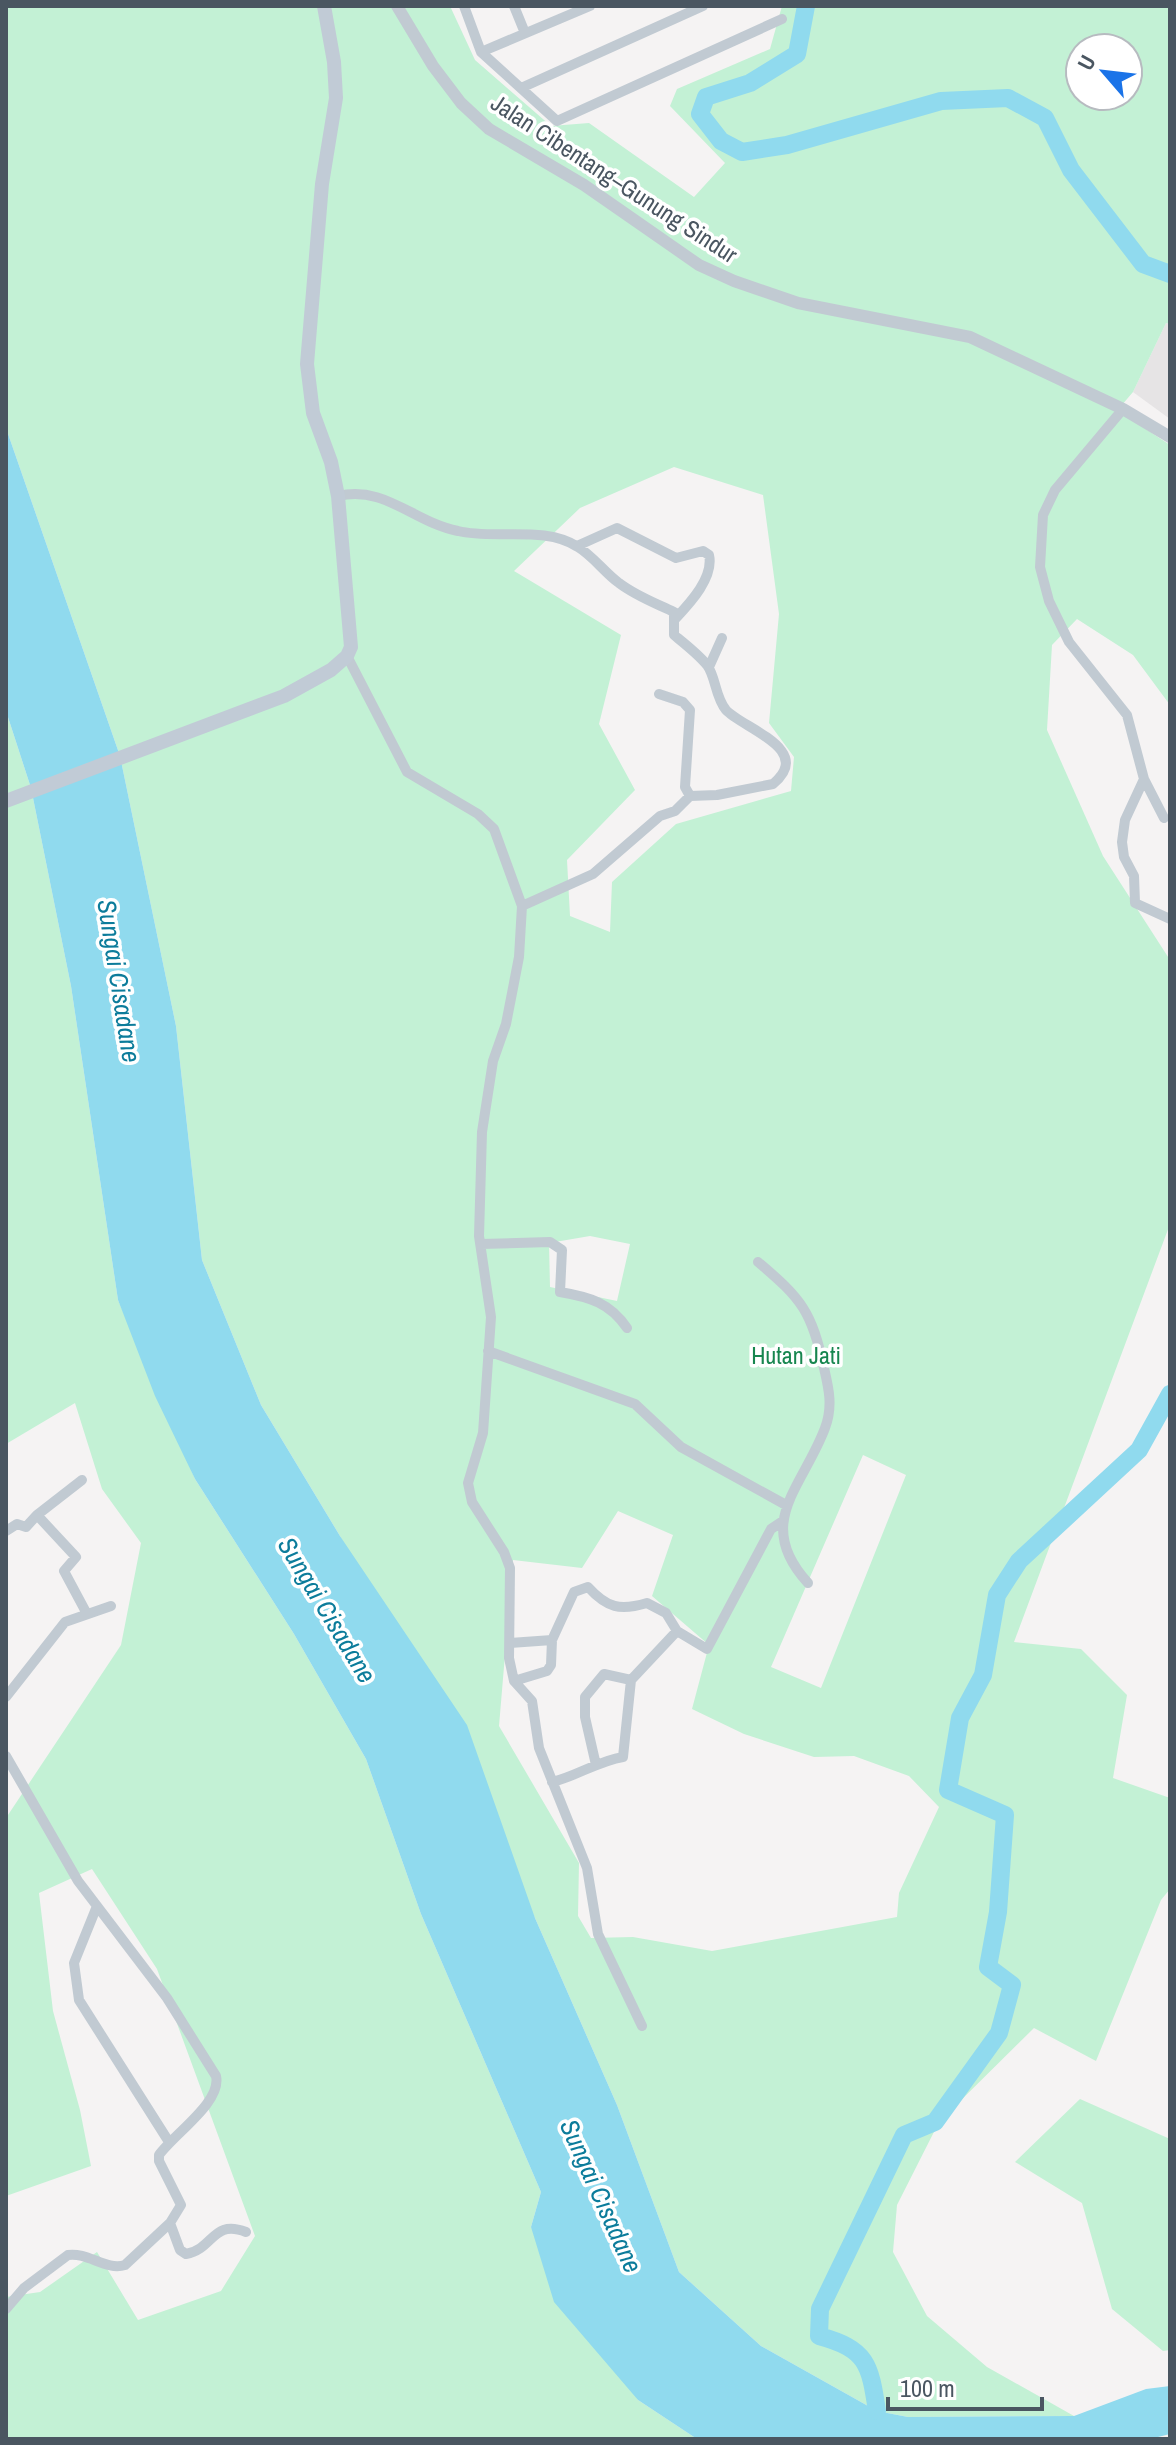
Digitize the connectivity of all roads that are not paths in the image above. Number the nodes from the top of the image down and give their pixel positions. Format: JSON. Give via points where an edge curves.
{"nodes":[{"id":1,"x":324,"y":6,"type":"edge"},
{"id":2,"x":397,"y":6,"type":"edge"},
{"id":3,"x":464,"y":6,"type":"edge"},
{"id":4,"x":514,"y":6,"type":"edge"},
{"id":5,"x":590,"y":6,"type":"edge"},
{"id":6,"x":703,"y":6,"type":"edge"},
{"id":7,"x":782,"y":19,"type":"dead end"},
{"id":8,"x":525,"y":33,"type":"junction"},
{"id":9,"x":481,"y":52,"type":"junction"},
{"id":10,"x":521,"y":88,"type":"junction"},
{"id":11,"x":1123,"y":409,"type":"junction"},
{"id":12,"x":1170,"y":437,"type":"edge"},
{"id":13,"x":338,"y":496,"type":"junction"},
{"id":14,"x":577,"y":546,"type":"junction"},
{"id":15,"x":676,"y":618,"type":"junction"},
{"id":16,"x":722,"y":638,"type":"dead end"},
{"id":17,"x":347,"y":656,"type":"junction"},
{"id":18,"x":709,"y":667,"type":"junction"},
{"id":19,"x":659,"y":694,"type":"dead end"},
{"id":20,"x":1144,"y":779,"type":"junction"},
{"id":21,"x":690,"y":796,"type":"junction"},
{"id":22,"x":6,"y":801,"type":"edge"},
{"id":23,"x":1164,"y":818,"type":"dead end"},
{"id":24,"x":522,"y":906,"type":"junction"},
{"id":25,"x":1170,"y":919,"type":"edge"},
{"id":26,"x":481,"y":1244,"type":"junction"},
{"id":27,"x":758,"y":1262,"type":"dead end"},
{"id":28,"x":627,"y":1328,"type":"dead end"},
{"id":29,"x":488,"y":1351,"type":"junction"},
{"id":30,"x":82,"y":1480,"type":"dead end"},
{"id":31,"x":786,"y":1505,"type":"junction"},
{"id":32,"x":37,"y":1515,"type":"junction"},
{"id":33,"x":783,"y":1521,"type":"junction"},
{"id":34,"x":6,"y":1531,"type":"edge"},
{"id":35,"x":808,"y":1583,"type":"dead end"},
{"id":36,"x":111,"y":1606,"type":"dead end"},
{"id":37,"x":87,"y":1614,"type":"junction"},
{"id":38,"x":677,"y":1631,"type":"junction"},
{"id":39,"x":552,"y":1640,"type":"junction"},
{"id":40,"x":510,"y":1643,"type":"junction"},
{"id":41,"x":631,"y":1680,"type":"junction"},
{"id":42,"x":514,"y":1681,"type":"junction"},
{"id":43,"x":6,"y":1697,"type":"edge"},
{"id":44,"x":6,"y":1756,"type":"edge"},
{"id":45,"x":596,"y":1765,"type":"junction"},
{"id":46,"x":552,"y":1782,"type":"junction"},
{"id":47,"x":97,"y":1906,"type":"junction"},
{"id":48,"x":642,"y":2026,"type":"dead end"},
{"id":49,"x":169,"y":2142,"type":"junction"},
{"id":50,"x":170,"y":2223,"type":"junction"},
{"id":51,"x":246,"y":2232,"type":"dead end"},
{"id":52,"x":6,"y":2309,"type":"edge"}],
"edges":[{"from":1,"to":13,"type":"main road","via":[[336,98],[322,184],[307,364],[313,413]]},
{"from":2,"to":11,"type":"street","name":"Jalan Cibentang–Gunung Sindur","via":[[433,66],[489,129],[584,185],[699,265],[798,303],[970,337]]},
{"from":3,"to":9,"type":"street"},
{"from":4,"to":8,"type":"street"},
{"from":5,"to":8,"type":"street"},
{"from":6,"to":10,"type":"street"},
{"from":7,"to":10,"type":"street","via":[[557,121]]},
{"from":8,"to":9,"type":"street"},
{"from":9,"to":10,"type":"street"},
{"from":11,"to":12,"type":"street","name":"Jalan Cibentang–Gunung Sindur"},
{"from":11,"to":20,"type":"street","via":[[1055,490],[1043,515],[1040,567],[1069,642],[1127,715]]},
{"from":13,"to":14,"type":"street","via":[[359,491],[378,496],[455,531],[549,536]]},
{"from":13,"to":17,"type":"main road","via":[[352,634]]},
{"from":14,"to":15,"type":"street","via":[[618,583],[674,612]]},
{"from":14,"to":15,"type":"street","via":[[617,528],[676,558],[703,551],[709,555],[712,565],[706,578]]},
{"from":15,"to":18,"type":"street","via":[[674,635]]},
{"from":16,"to":18,"type":"street"},
{"from":17,"to":22,"type":"main road","via":[[284,696]]},
{"from":17,"to":24,"type":"street","via":[[407,772],[494,829]]},
{"from":18,"to":21,"type":"street","via":[[724,709],[767,734],[782,753],[783,771],[773,784]]},
{"from":19,"to":21,"type":"street","via":[[690,710],[685,787]]},
{"from":20,"to":23,"type":"street"},
{"from":20,"to":25,"type":"street","via":[[1125,820],[1124,857],[1134,876],[1135,903]]},
{"from":21,"to":24,"type":"street","via":[[593,874]]},
{"from":24,"to":26,"type":"street","via":[[519,957],[482,1132]]},
{"from":26,"to":28,"type":"street","via":[[550,1242],[562,1250],[560,1292],[593,1298]]},
{"from":26,"to":29,"type":"street","via":[[491,1317]]},
{"from":27,"to":31,"type":"street","via":[[790,1289],[815,1322],[831,1401],[825,1428]]},
{"from":29,"to":31,"type":"street","via":[[635,1404],[681,1447]]},
{"from":29,"to":40,"type":"street","via":[[483,1433],[468,1483],[472,1502],[510,1568]]},
{"from":30,"to":32,"type":"street"},
{"from":31,"to":33,"type":"street"},
{"from":32,"to":34,"type":"street","via":[[26,1527],[17,1524]]},
{"from":32,"to":37,"type":"street","via":[[76,1557],[64,1571]]},
{"from":33,"to":35,"type":"street","via":[[787,1554]]},
{"from":33,"to":38,"type":"street","via":[[771,1529],[707,1649]]},
{"from":36,"to":37,"type":"street"},
{"from":37,"to":43,"type":"street","via":[[65,1622]]},
{"from":38,"to":39,"type":"street","via":[[666,1613],[647,1603],[624,1610],[603,1603],[588,1587],[574,1592]]},
{"from":38,"to":41,"type":"street"},
{"from":39,"to":40,"type":"street"},
{"from":39,"to":42,"type":"street","via":[[547,1671]]},
{"from":40,"to":42,"type":"street"},
{"from":41,"to":45,"type":"street","via":[[623,1757]]},
{"from":41,"to":45,"type":"street","via":[[604,1674],[585,1697]]},
{"from":42,"to":46,"type":"street","via":[[532,1701],[539,1748]]},
{"from":44,"to":47,"type":"street"},
{"from":45,"to":46,"type":"street"},
{"from":46,"to":48,"type":"street","via":[[587,1868],[598,1934]]},
{"from":47,"to":49,"type":"street","via":[[74,1963],[79,2000]]},
{"from":47,"to":49,"type":"street","via":[[167,1998],[216,2076],[213,2099]]},
{"from":49,"to":50,"type":"street","via":[[159,2161],[181,2205]]},
{"from":50,"to":51,"type":"street","via":[[186,2254],[198,2252],[220,2230]]},
{"from":50,"to":52,"type":"street","via":[[125,2265],[68,2255],[24,2288]]}]}
